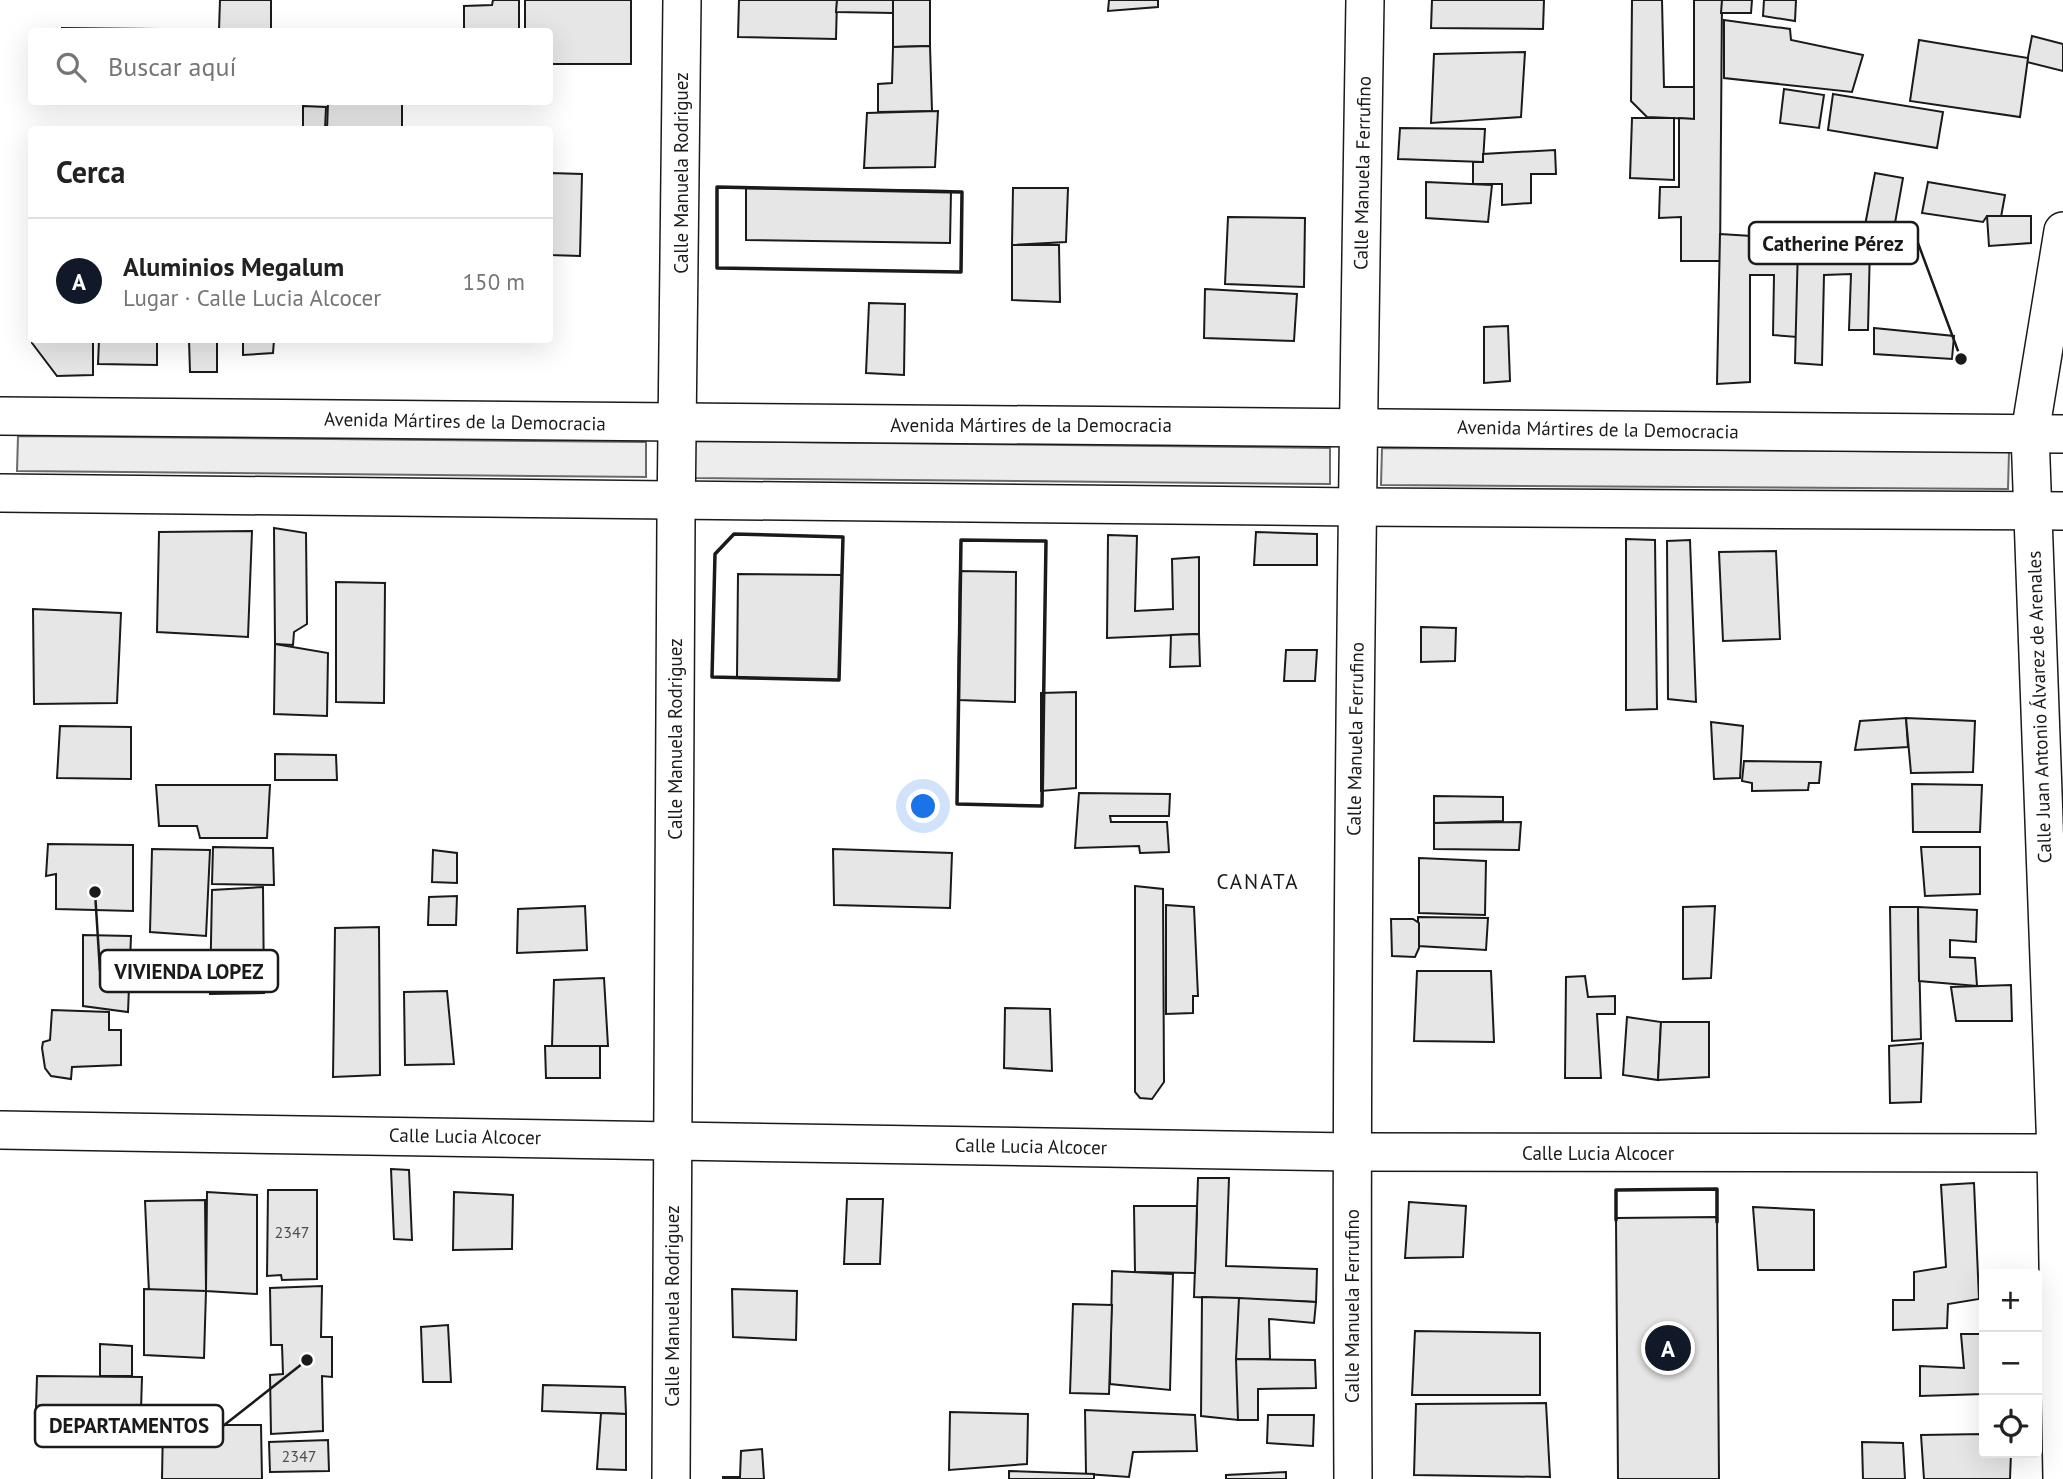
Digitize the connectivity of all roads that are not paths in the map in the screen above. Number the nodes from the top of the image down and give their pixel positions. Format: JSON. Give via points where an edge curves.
{"nodes":[{"id":1,"x":682,"y":0,"type":"edge"},
{"id":2,"x":1365,"y":0,"type":"edge"},
{"id":3,"x":2063,"y":231,"type":"edge"},
{"id":4,"x":0,"y":416,"type":"edge"},
{"id":5,"x":678,"y":423,"type":"junction"},
{"id":6,"x":1358,"y":428,"type":"junction"},
{"id":7,"x":2046,"y":433,"type":"edge"},
{"id":8,"x":0,"y":493,"type":"edge"},
{"id":9,"x":677,"y":499,"type":"junction"},
{"id":10,"x":1357,"y":507,"type":"junction"},
{"id":11,"x":2048,"y":511,"type":"edge"},
{"id":12,"x":0,"y":1130,"type":"edge"},
{"id":13,"x":673,"y":1139,"type":"junction"},
{"id":14,"x":1351,"y":1152,"type":"junction"},
{"id":15,"x":2059,"y":1153,"type":"edge"},
{"id":16,"x":671,"y":1479,"type":"edge"},
{"id":17,"x":1353,"y":1479,"type":"edge"},
{"id":18,"x":2062,"y":1479,"type":"edge"}],
"edges":[{"from":1,"to":5,"type":"street","name":"Calle Manuela Rodriguez"},
{"from":2,"to":6,"type":"street","name":"Calle Manuela Ferrufino"},
{"from":3,"to":7,"type":"street","name":"Calle Juan Antonio Álvarez de Arenales"},
{"from":4,"to":5,"type":"street","name":"Avenida Mártires de la Democracia"},
{"from":5,"to":6,"type":"street","name":"Avenida Mártires de la Democracia"},
{"from":5,"to":9,"type":"street","name":"Calle Manuela Rodriguez"},
{"from":6,"to":7,"type":"street","name":"Avenida Mártires de la Democracia"},
{"from":6,"to":10,"type":"street","name":"Calle Manuela Ferrufino"},
{"from":7,"to":11,"type":"street","name":"Calle Juan Antonio Álvarez de Arenales"},
{"from":8,"to":9,"type":"street"},
{"from":9,"to":10,"type":"street"},
{"from":9,"to":13,"type":"street","name":"Calle Manuela Rodriguez"},
{"from":10,"to":11,"type":"street"},
{"from":10,"to":14,"type":"street","name":"Calle Manuela Ferrufino"},
{"from":11,"to":15,"type":"street","name":"Calle Juan Antonio Álvarez de Arenales"},
{"from":12,"to":13,"type":"street","name":"Calle Lucia Alcocer"},
{"from":13,"to":14,"type":"street","name":"Calle Lucia Alcocer"},
{"from":13,"to":16,"type":"street","name":"Calle Manuela Rodriguez"},
{"from":14,"to":15,"type":"street","name":"Calle Lucia Alcocer"},
{"from":14,"to":17,"type":"street","name":"Calle Manuela Ferrufino"},
{"from":15,"to":18,"type":"street","name":"Calle Juan Antonio Álvarez de Arenales"}]}
